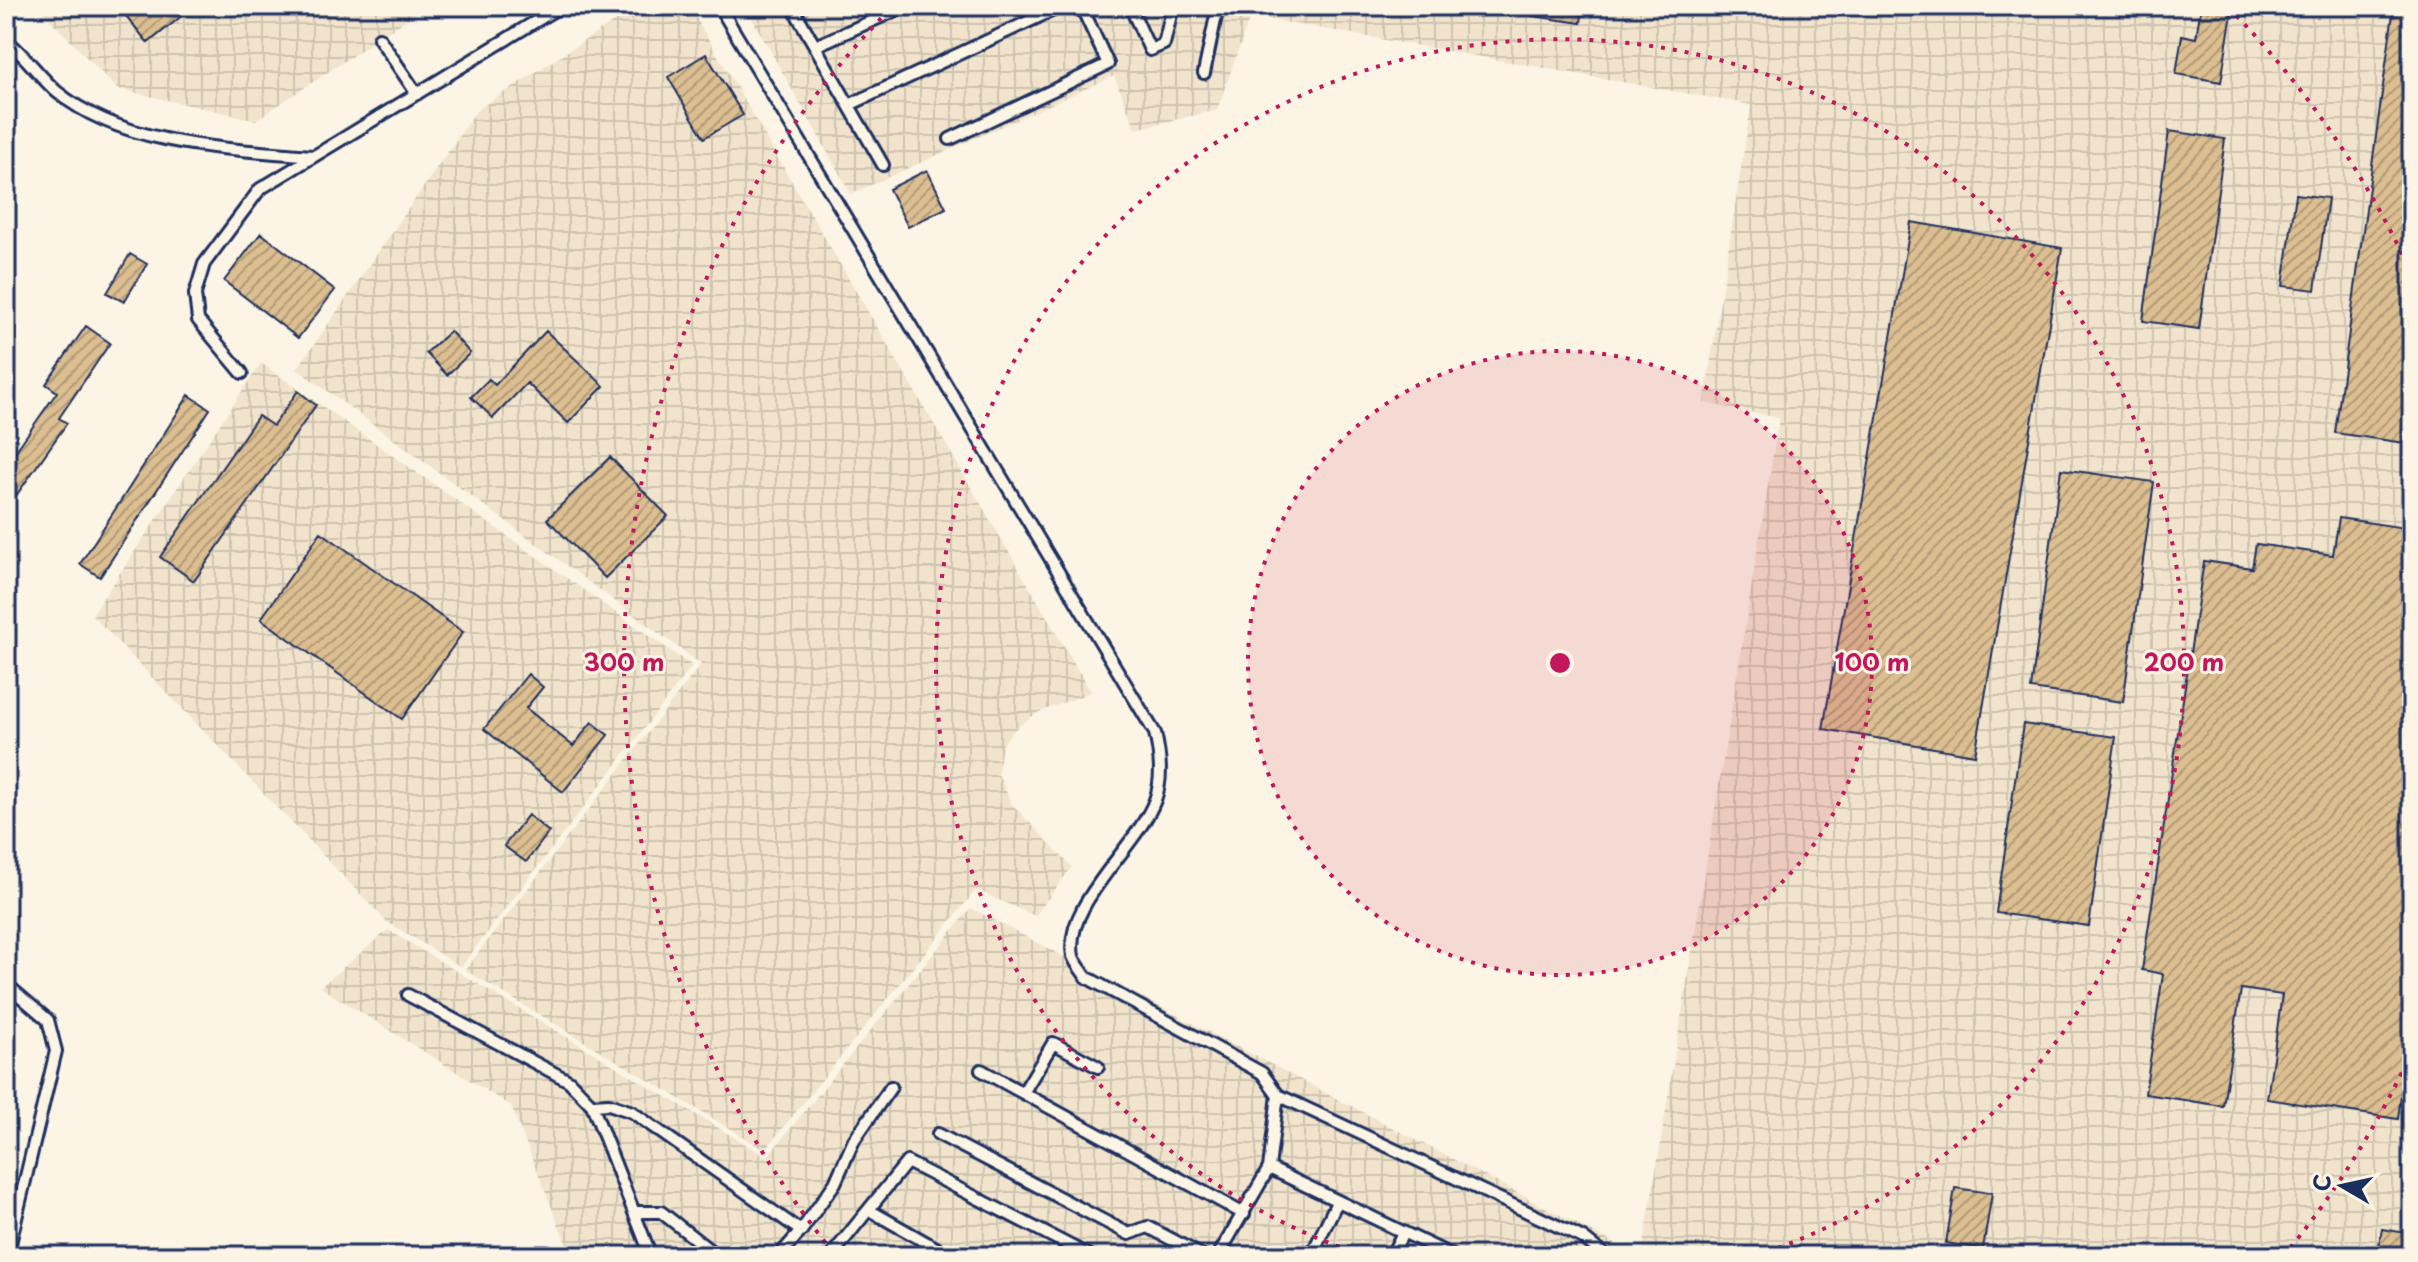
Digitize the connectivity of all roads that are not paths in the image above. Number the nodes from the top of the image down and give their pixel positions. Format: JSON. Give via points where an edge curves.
{"nodes":[{"id":1,"x":561,"y":6,"type":"edge"},
{"id":2,"x":719,"y":6,"type":"edge"},
{"id":3,"x":792,"y":6,"type":"edge"},
{"id":4,"x":906,"y":6,"type":"edge"},
{"id":5,"x":1062,"y":6,"type":"edge"},
{"id":6,"x":1081,"y":6,"type":"edge"},
{"id":7,"x":1130,"y":6,"type":"edge"},
{"id":8,"x":1173,"y":6,"type":"edge"},
{"id":9,"x":1218,"y":6,"type":"edge"},
{"id":10,"x":379,"y":38,"type":"dead end"},
{"id":11,"x":6,"y":40,"type":"edge"},
{"id":12,"x":815,"y":46,"type":"junction"},
{"id":13,"x":1204,"y":73,"type":"dead end"},
{"id":14,"x":417,"y":94,"type":"junction"},
{"id":15,"x":849,"y":105,"type":"junction"},
{"id":16,"x":950,"y":139,"type":"dead end"},
{"id":17,"x":316,"y":156,"type":"junction"},
{"id":18,"x":883,"y":165,"type":"dead end"},
{"id":19,"x":242,"y":373,"type":"dead end"},
{"id":20,"x":6,"y":984,"type":"edge"},
{"id":21,"x":408,"y":995,"type":"dead end"},
{"id":22,"x":1098,"y":1067,"type":"dead end"},
{"id":23,"x":981,"y":1070,"type":"dead end"},
{"id":24,"x":891,"y":1087,"type":"dead end"},
{"id":25,"x":1023,"y":1093,"type":"junction"},
{"id":26,"x":1278,"y":1095,"type":"junction"},
{"id":27,"x":592,"y":1105,"type":"junction"},
{"id":28,"x":938,"y":1134,"type":"dead end"},
{"id":29,"x":1269,"y":1168,"type":"junction"},
{"id":30,"x":1337,"y":1202,"type":"junction"},
{"id":31,"x":869,"y":1210,"type":"junction"},
{"id":32,"x":634,"y":1212,"type":"junction"},
{"id":33,"x":1244,"y":1214,"type":"junction"},
{"id":34,"x":801,"y":1231,"type":"junction"},
{"id":35,"x":1403,"y":1233,"type":"junction"},
{"id":36,"x":7,"y":1256,"type":"edge"},
{"id":37,"x":651,"y":1256,"type":"edge"},
{"id":38,"x":717,"y":1256,"type":"edge"},
{"id":39,"x":779,"y":1256,"type":"edge"},
{"id":40,"x":831,"y":1256,"type":"edge"},
{"id":41,"x":950,"y":1256,"type":"edge"},
{"id":42,"x":1090,"y":1256,"type":"edge"},
{"id":43,"x":1203,"y":1256,"type":"edge"},
{"id":44,"x":1218,"y":1256,"type":"edge"},
{"id":45,"x":1311,"y":1256,"type":"edge"},
{"id":46,"x":1391,"y":1256,"type":"edge"},
{"id":47,"x":1453,"y":1256,"type":"edge"},
{"id":48,"x":1606,"y":1256,"type":"edge"}],
"edges":[{"from":1,"to":14,"type":"lane"},
{"from":2,"to":26,"type":"lane","via":[[1155,733],[1161,765],[1156,799],[1078,915],[1073,959],[1086,977],[1262,1073]]},
{"from":3,"to":12,"type":"lane"},
{"from":4,"to":12,"type":"lane"},
{"from":5,"to":15,"type":"lane"},
{"from":6,"to":16,"type":"lane","via":[[1108,64]]},
{"from":7,"to":8,"type":"lane","via":[[1150,50],[1164,44]]},
{"from":9,"to":13,"type":"lane"},
{"from":10,"to":14,"type":"lane"},
{"from":11,"to":17,"type":"lane","via":[[57,92],[100,120],[143,135]]},
{"from":12,"to":15,"type":"lane"},
{"from":14,"to":17,"type":"lane"},
{"from":15,"to":18,"type":"lane"},
{"from":17,"to":19,"type":"lane","via":[[260,189],[204,264],[195,294],[198,320]]},
{"from":20,"to":36,"type":"lane","via":[[48,1020],[56,1051]]},
{"from":21,"to":27,"type":"lane","via":[[569,1081]]},
{"from":22,"to":25,"type":"lane","via":[[1053,1043]]},
{"from":23,"to":25,"type":"lane"},
{"from":24,"to":34,"type":"lane"},
{"from":25,"to":33,"type":"lane"},
{"from":26,"to":29,"type":"lane"},
{"from":26,"to":48,"type":"lane","via":[[1583,1238]]},
{"from":27,"to":32,"type":"lane"},
{"from":27,"to":34,"type":"lane","via":[[632,1112]]},
{"from":28,"to":43,"type":"lane","via":[[1129,1234],[1148,1227]]},
{"from":29,"to":30,"type":"lane"},
{"from":29,"to":33,"type":"lane"},
{"from":30,"to":35,"type":"lane"},
{"from":30,"to":45,"type":"lane"},
{"from":31,"to":40,"type":"lane"},
{"from":31,"to":41,"type":"lane"},
{"from":31,"to":42,"type":"lane","via":[[907,1162]]},
{"from":32,"to":37,"type":"lane"},
{"from":32,"to":38,"type":"lane","via":[[661,1212]]},
{"from":33,"to":44,"type":"lane"},
{"from":34,"to":39,"type":"lane"},
{"from":35,"to":46,"type":"lane"},
{"from":35,"to":47,"type":"lane"}]}
